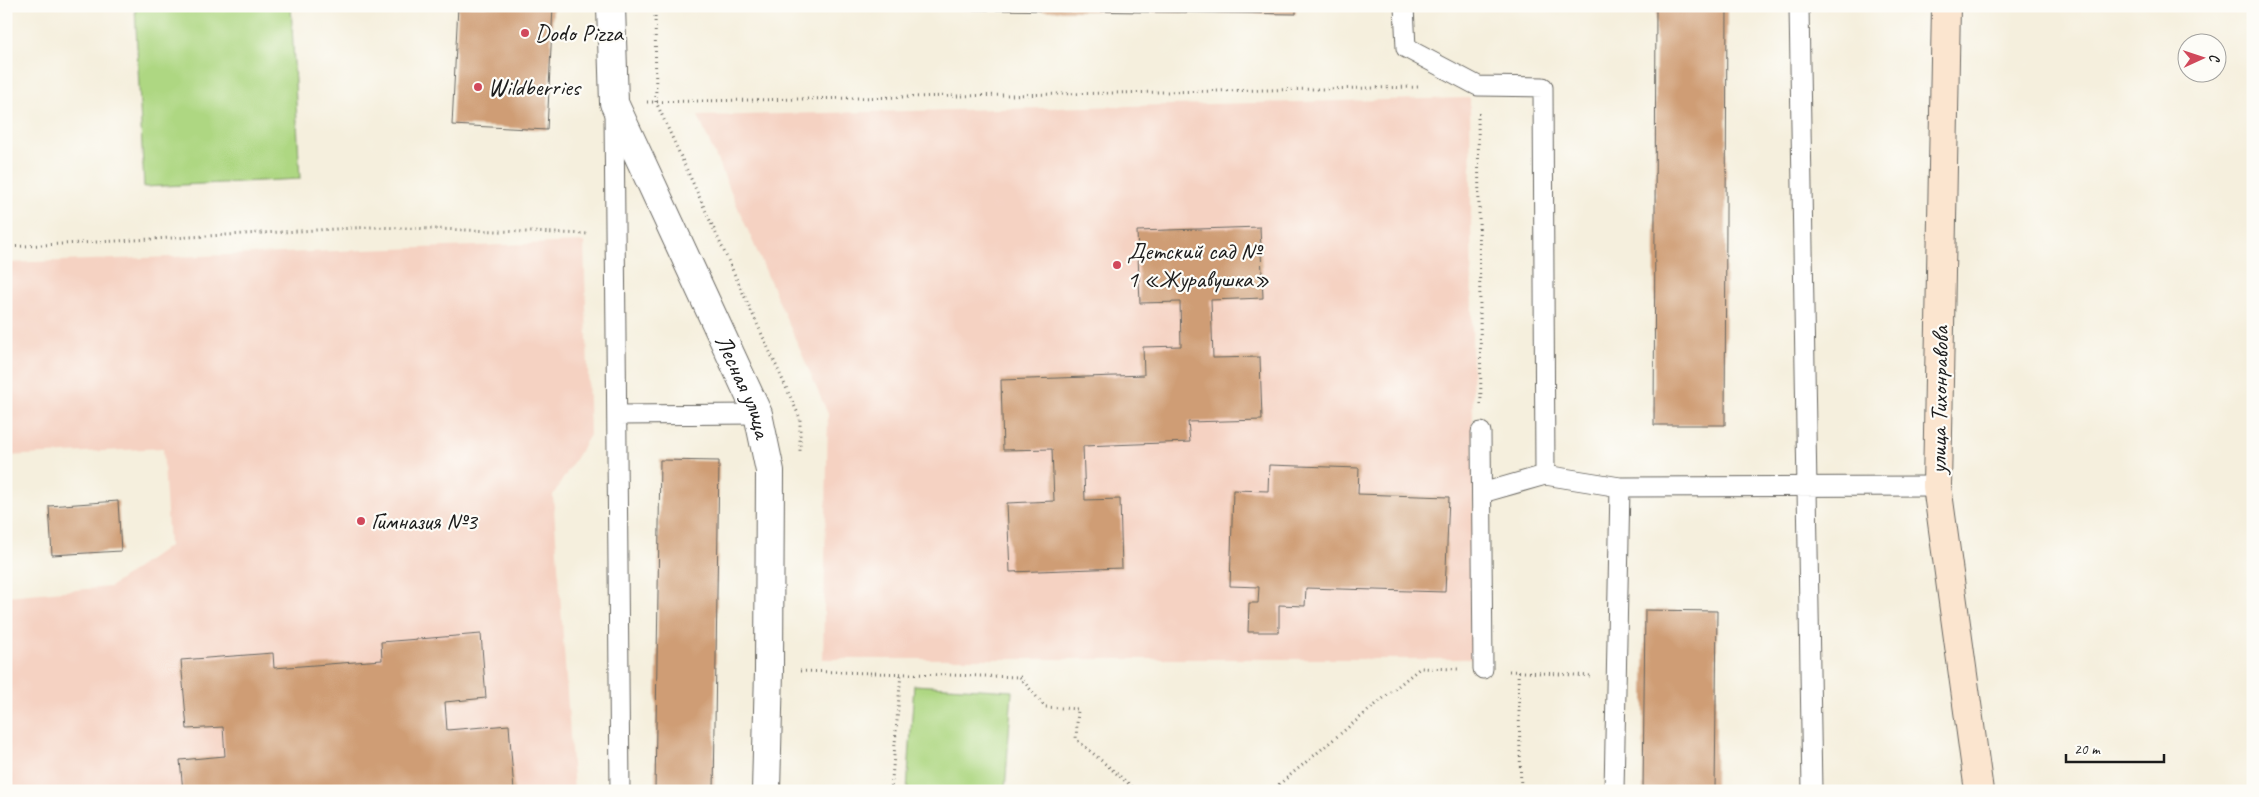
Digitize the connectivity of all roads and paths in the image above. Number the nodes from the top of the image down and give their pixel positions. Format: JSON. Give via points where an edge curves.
{"nodes":[{"id":1,"x":611,"y":6,"type":"edge"},
{"id":2,"x":1404,"y":6,"type":"edge"},
{"id":3,"x":1799,"y":6,"type":"edge"},
{"id":4,"x":1946,"y":6,"type":"edge"},
{"id":5,"x":1478,"y":86,"type":"junction"},
{"id":6,"x":1428,"y":87,"type":"dead end"},
{"id":7,"x":614,"y":103,"type":"junction"},
{"id":8,"x":616,"y":232,"type":"junction"},
{"id":9,"x":6,"y":247,"type":"edge"},
{"id":10,"x":758,"y":414,"type":"junction"},
{"id":11,"x":617,"y":415,"type":"junction"},
{"id":12,"x":1481,"y":432,"type":"joint"},
{"id":13,"x":1545,"y":475,"type":"junction"},
{"id":14,"x":1807,"y":486,"type":"junction"},
{"id":15,"x":1937,"y":486,"type":"junction"},
{"id":16,"x":1620,"y":487,"type":"junction"},
{"id":17,"x":1482,"y":493,"type":"junction"},
{"id":18,"x":1483,"y":669,"type":"junction"},
{"id":19,"x":769,"y":670,"type":"junction"},
{"id":20,"x":1518,"y":671,"type":"junction"},
{"id":21,"x":901,"y":673,"type":"junction"},
{"id":22,"x":1616,"y":678,"type":"junction"},
{"id":23,"x":620,"y":791,"type":"edge"},
{"id":24,"x":766,"y":791,"type":"edge"},
{"id":25,"x":891,"y":791,"type":"edge"},
{"id":26,"x":1137,"y":791,"type":"edge"},
{"id":27,"x":1271,"y":791,"type":"edge"},
{"id":28,"x":1521,"y":791,"type":"edge"},
{"id":29,"x":1614,"y":791,"type":"edge"},
{"id":30,"x":1812,"y":791,"type":"edge"},
{"id":31,"x":1979,"y":791,"type":"edge"}],
"edges":[{"from":1,"to":7,"type":"street","name":"Лесная улица"},
{"from":2,"to":5,"type":"lane","via":[[1406,48]]},
{"from":3,"to":14,"type":"lane"},
{"from":4,"to":15,"type":"main road","name":"улица Тихонравова"},
{"from":5,"to":12,"type":"path"},
{"from":5,"to":13,"type":"lane","via":[[1543,86]]},
{"from":6,"to":7,"type":"path"},
{"from":7,"to":8,"type":"lane"},
{"from":7,"to":10,"type":"street","name":"Лесная улица"},
{"from":8,"to":9,"type":"path","via":[[581,234],[372,227]]},
{"from":8,"to":11,"type":"lane"},
{"from":10,"to":11,"type":"lane"},
{"from":10,"to":19,"type":"street","name":"Лесная улица","via":[[770,471]]},
{"from":11,"to":23,"type":"lane"},
{"from":12,"to":17,"type":"lane"},
{"from":13,"to":16,"type":"lane"},
{"from":13,"to":17,"type":"lane"},
{"from":14,"to":15,"type":"lane"},
{"from":14,"to":16,"type":"lane"},
{"from":14,"to":30,"type":"lane"},
{"from":15,"to":31,"type":"main road","name":"улица Тихонравова"},
{"from":16,"to":22,"type":"lane"},
{"from":17,"to":18,"type":"lane"},
{"from":18,"to":20,"type":"path"},
{"from":18,"to":27,"type":"path","via":[[1420,668]]},
{"from":19,"to":21,"type":"path"},
{"from":19,"to":24,"type":"street","name":"Лесная улица"},
{"from":20,"to":22,"type":"path"},
{"from":20,"to":28,"type":"path"},
{"from":21,"to":25,"type":"path"},
{"from":21,"to":26,"type":"path","via":[[1020,677],[1045,707],[1078,709],[1076,739]]},
{"from":22,"to":29,"type":"lane"}]}
